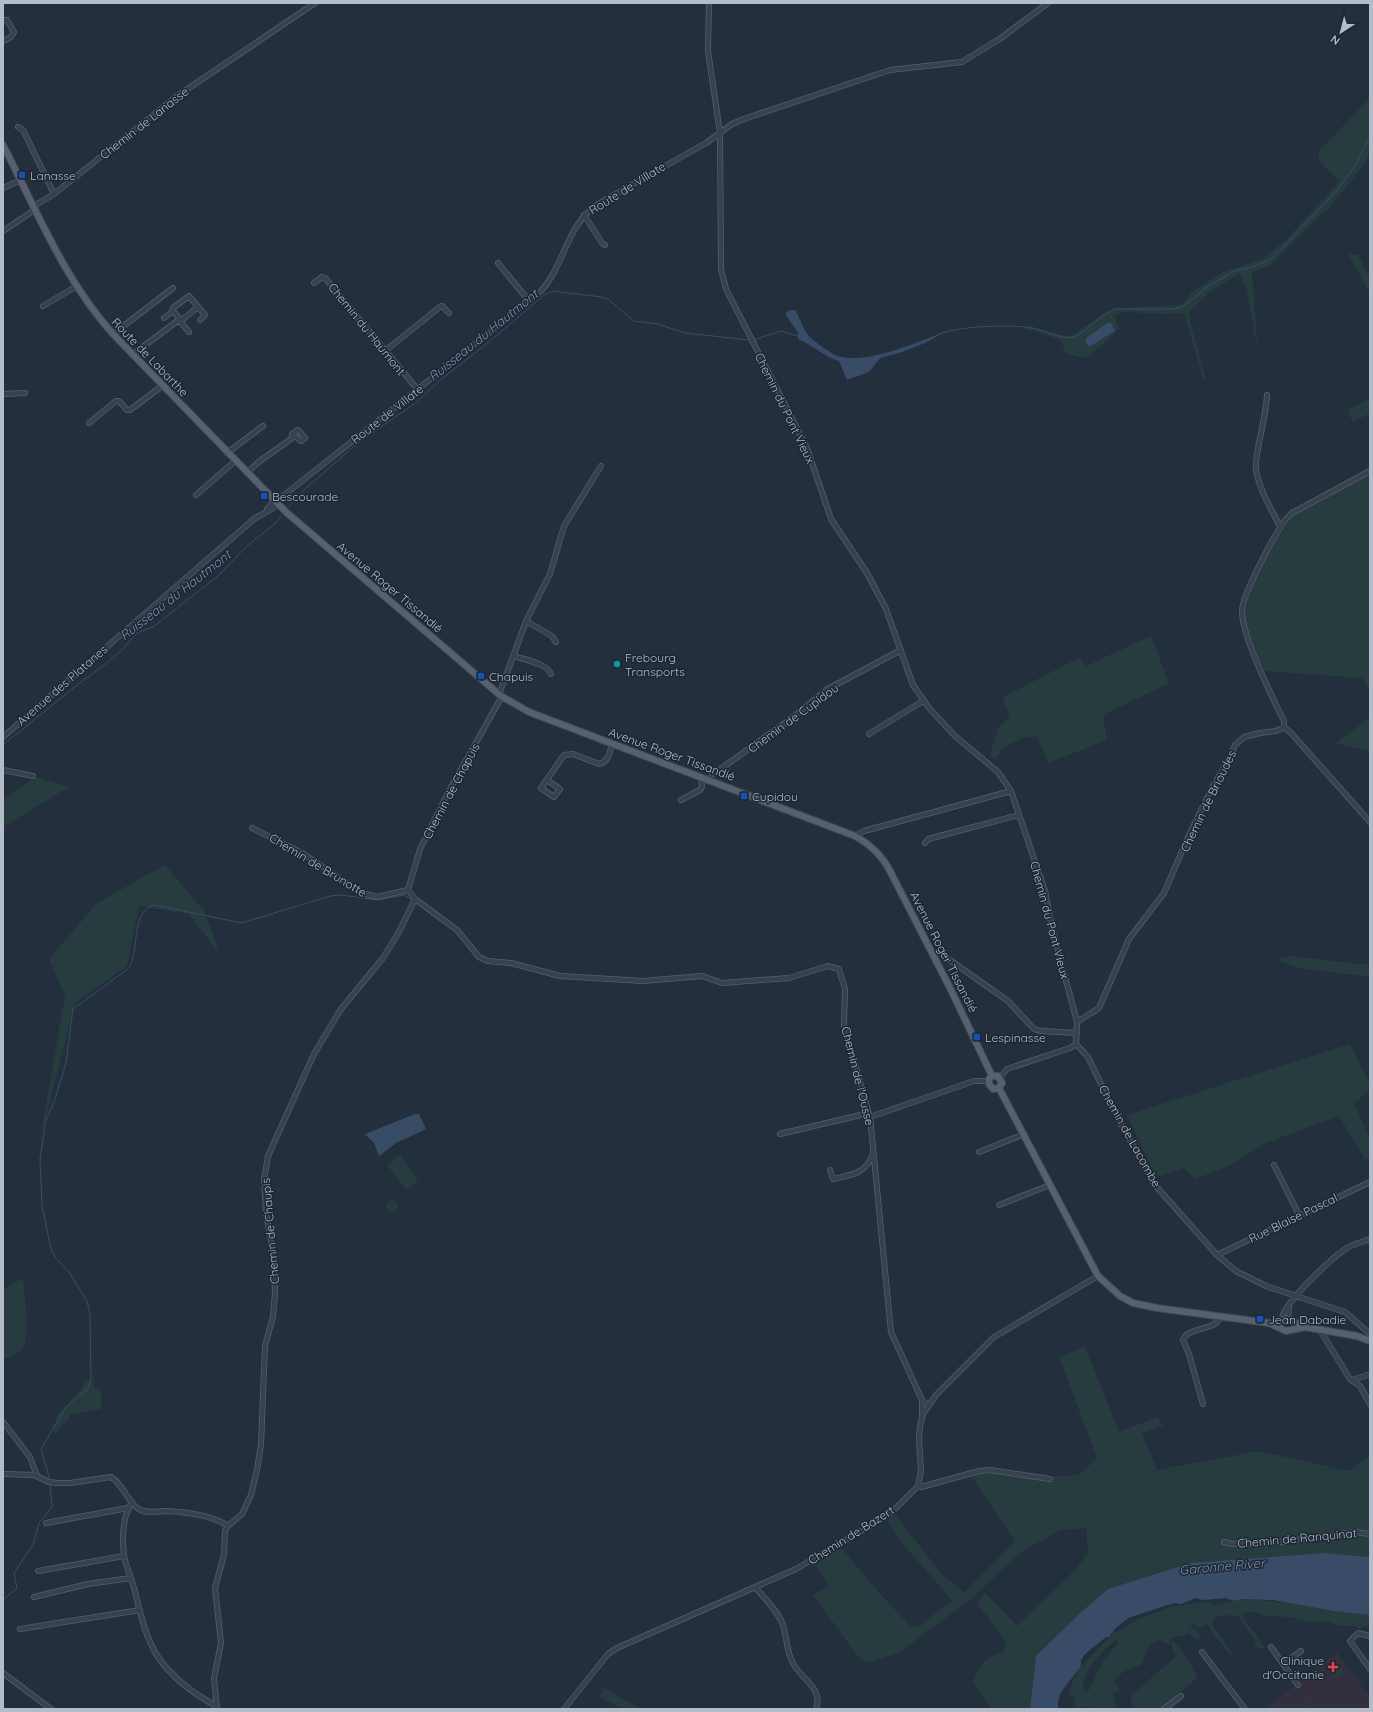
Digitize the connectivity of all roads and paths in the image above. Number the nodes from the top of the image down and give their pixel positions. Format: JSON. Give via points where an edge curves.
{"nodes":[{"id":1,"x":315,"y":3,"type":"edge"},
{"id":2,"x":709,"y":3,"type":"edge"},
{"id":3,"x":1048,"y":3,"type":"edge"},
{"id":4,"x":3,"y":20,"type":"edge"},
{"id":5,"x":3,"y":40,"type":"edge"},
{"id":6,"x":18,"y":127,"type":"dead end"},
{"id":7,"x":720,"y":132,"type":"junction"},
{"id":8,"x":3,"y":145,"type":"edge"},
{"id":9,"x":21,"y":180,"type":"junction"},
{"id":10,"x":3,"y":188,"type":"edge"},
{"id":11,"x":54,"y":194,"type":"junction"},
{"id":12,"x":35,"y":208,"type":"junction"},
{"id":13,"x":584,"y":215,"type":"junction"},
{"id":14,"x":3,"y":231,"type":"edge"},
{"id":15,"x":605,"y":245,"type":"dead end"},
{"id":16,"x":498,"y":263,"type":"dead end"},
{"id":17,"x":314,"y":283,"type":"dead end"},
{"id":18,"x":76,"y":286,"type":"junction"},
{"id":19,"x":173,"y":288,"type":"dead end"},
{"id":20,"x":529,"y":301,"type":"junction"},
{"id":21,"x":43,"y":306,"type":"dead end"},
{"id":22,"x":198,"y":307,"type":"junction"},
{"id":23,"x":172,"y":311,"type":"junction"},
{"id":24,"x":448,"y":313,"type":"dead end"},
{"id":25,"x":164,"y":318,"type":"dead end"},
{"id":26,"x":179,"y":319,"type":"junction"},
{"id":27,"x":200,"y":320,"type":"dead end"},
{"id":28,"x":189,"y":332,"type":"dead end"},
{"id":29,"x":112,"y":334,"type":"junction"},
{"id":30,"x":385,"y":351,"type":"junction"},
{"id":31,"x":132,"y":355,"type":"junction"},
{"id":32,"x":162,"y":386,"type":"junction"},
{"id":33,"x":418,"y":390,"type":"junction"},
{"id":34,"x":25,"y":393,"type":"dead end"},
{"id":35,"x":3,"y":394,"type":"edge"},
{"id":36,"x":1267,"y":395,"type":"dead end"},
{"id":37,"x":89,"y":423,"type":"dead end"},
{"id":38,"x":263,"y":426,"type":"dead end"},
{"id":39,"x":294,"y":437,"type":"dead end"},
{"id":40,"x":227,"y":453,"type":"junction"},
{"id":41,"x":235,"y":461,"type":"junction"},
{"id":42,"x":601,"y":466,"type":"dead end"},
{"id":43,"x":1370,"y":471,"type":"edge"},
{"id":44,"x":247,"y":473,"type":"junction"},
{"id":45,"x":196,"y":495,"type":"dead end"},
{"id":46,"x":276,"y":503,"type":"junction"},
{"id":47,"x":1280,"y":526,"type":"junction"},
{"id":48,"x":526,"y":621,"type":"junction"},
{"id":49,"x":556,"y":642,"type":"dead end"},
{"id":50,"x":901,"y":650,"type":"junction"},
{"id":51,"x":514,"y":656,"type":"junction"},
{"id":52,"x":551,"y":674,"type":"dead end"},
{"id":53,"x":501,"y":696,"type":"junction"},
{"id":54,"x":923,"y":701,"type":"junction"},
{"id":55,"x":1284,"y":727,"type":"junction"},
{"id":56,"x":869,"y":734,"type":"dead end"},
{"id":57,"x":3,"y":737,"type":"edge"},
{"id":58,"x":612,"y":743,"type":"junction"},
{"id":59,"x":3,"y":770,"type":"edge"},
{"id":60,"x":33,"y":776,"type":"dead end"},
{"id":61,"x":701,"y":777,"type":"junction"},
{"id":62,"x":547,"y":780,"type":"dead end"},
{"id":63,"x":710,"y":780,"type":"junction"},
{"id":64,"x":1011,"y":791,"type":"junction"},
{"id":65,"x":681,"y":800,"type":"dead end"},
{"id":66,"x":1019,"y":815,"type":"junction"},
{"id":67,"x":1370,"y":822,"type":"edge"},
{"id":68,"x":252,"y":828,"type":"dead end"},
{"id":69,"x":856,"y":836,"type":"junction"},
{"id":70,"x":925,"y":843,"type":"dead end"},
{"id":71,"x":408,"y":890,"type":"junction"},
{"id":72,"x":414,"y":899,"type":"junction"},
{"id":73,"x":944,"y":956,"type":"dead end"},
{"id":74,"x":1077,"y":1022,"type":"junction"},
{"id":75,"x":1077,"y":1033,"type":"junction"},
{"id":76,"x":1076,"y":1044,"type":"junction"},
{"id":77,"x":990,"y":1078,"type":"junction"},
{"id":78,"x":1000,"y":1078,"type":"junction"},
{"id":79,"x":999,"y":1088,"type":"junction"},
{"id":80,"x":869,"y":1115,"type":"junction"},
{"id":81,"x":780,"y":1134,"type":"dead end"},
{"id":82,"x":1024,"y":1134,"type":"junction"},
{"id":83,"x":979,"y":1152,"type":"dead end"},
{"id":84,"x":873,"y":1154,"type":"junction"},
{"id":85,"x":1274,"y":1165,"type":"dead end"},
{"id":86,"x":830,"y":1170,"type":"dead end"},
{"id":87,"x":1370,"y":1182,"type":"edge"},
{"id":88,"x":1050,"y":1185,"type":"junction"},
{"id":89,"x":999,"y":1205,"type":"dead end"},
{"id":90,"x":1299,"y":1215,"type":"junction"},
{"id":91,"x":1370,"y":1239,"type":"edge"},
{"id":92,"x":1216,"y":1255,"type":"junction"},
{"id":93,"x":1098,"y":1276,"type":"junction"},
{"id":94,"x":1297,"y":1296,"type":"junction"},
{"id":95,"x":1221,"y":1317,"type":"junction"},
{"id":96,"x":1286,"y":1319,"type":"junction"},
{"id":97,"x":1269,"y":1323,"type":"junction"},
{"id":98,"x":1305,"y":1327,"type":"junction"},
{"id":99,"x":1280,"y":1328,"type":"junction"},
{"id":100,"x":1290,"y":1329,"type":"junction"},
{"id":101,"x":1320,"y":1330,"type":"junction"},
{"id":102,"x":1370,"y":1334,"type":"edge"},
{"id":103,"x":1370,"y":1341,"type":"edge"},
{"id":104,"x":1370,"y":1374,"type":"edge"},
{"id":105,"x":1352,"y":1380,"type":"junction"},
{"id":106,"x":922,"y":1400,"type":"junction"},
{"id":107,"x":1203,"y":1404,"type":"dead end"},
{"id":108,"x":1370,"y":1404,"type":"edge"},
{"id":109,"x":928,"y":1405,"type":"junction"},
{"id":110,"x":922,"y":1416,"type":"junction"},
{"id":111,"x":3,"y":1422,"type":"edge"},
{"id":112,"x":3,"y":1474,"type":"edge"},
{"id":113,"x":38,"y":1476,"type":"junction"},
{"id":114,"x":1050,"y":1479,"type":"dead end"},
{"id":115,"x":918,"y":1486,"type":"junction"},
{"id":116,"x":132,"y":1502,"type":"junction"},
{"id":117,"x":128,"y":1508,"type":"junction"},
{"id":118,"x":46,"y":1523,"type":"dead end"},
{"id":119,"x":228,"y":1526,"type":"junction"},
{"id":120,"x":1370,"y":1534,"type":"edge"},
{"id":121,"x":1224,"y":1542,"type":"dead end"},
{"id":122,"x":124,"y":1556,"type":"junction"},
{"id":123,"x":38,"y":1571,"type":"dead end"},
{"id":124,"x":131,"y":1578,"type":"junction"},
{"id":125,"x":756,"y":1588,"type":"junction"},
{"id":126,"x":34,"y":1597,"type":"dead end"},
{"id":127,"x":140,"y":1610,"type":"junction"},
{"id":128,"x":20,"y":1629,"type":"dead end"},
{"id":129,"x":1370,"y":1636,"type":"edge"},
{"id":130,"x":1271,"y":1647,"type":"dead end"},
{"id":131,"x":1301,"y":1651,"type":"dead end"},
{"id":132,"x":1202,"y":1652,"type":"dead end"},
{"id":133,"x":1283,"y":1664,"type":"junction"},
{"id":134,"x":1370,"y":1668,"type":"edge"},
{"id":135,"x":3,"y":1673,"type":"edge"},
{"id":136,"x":1298,"y":1685,"type":"dead end"},
{"id":137,"x":1181,"y":1696,"type":"dead end"},
{"id":138,"x":217,"y":1707,"type":"edge"},
{"id":139,"x":51,"y":1709,"type":"edge"},
{"id":140,"x":564,"y":1709,"type":"edge"},
{"id":141,"x":816,"y":1709,"type":"edge"},
{"id":142,"x":1164,"y":1709,"type":"edge"},
{"id":143,"x":1245,"y":1709,"type":"edge"}],
"edges":[{"from":1,"to":11,"type":"street","name":"Chemin de Lanasse","via":[[170,101]]},
{"from":2,"to":7,"type":"street","via":[[708,51]]},
{"from":3,"to":7,"type":"street","name":"Route de Villate","via":[[1001,38],[962,62],[890,70],[744,119]]},
{"from":4,"to":5,"type":"street","via":[[9,21],[14,32],[11,37]]},
{"from":6,"to":11,"type":"street","via":[[23,130]]},
{"from":7,"to":13,"type":"street","name":"Route de Villate","via":[[706,143],[613,194]]},
{"from":7,"to":50,"type":"street","name":"Chemin du Pont Vieux","via":[[720,269],[726,289],[807,448],[831,519],[867,573],[886,609]]},
{"from":8,"to":9,"type":"main road","name":"Route de Labarthe"},
{"from":9,"to":10,"type":"street"},
{"from":9,"to":12,"type":"main road","name":"Route de Labarthe"},
{"from":11,"to":12,"type":"street","name":"Chemin de Lanasse"},
{"from":12,"to":14,"type":"street","name":"Chemin de Lanasse"},
{"from":12,"to":18,"type":"main road","name":"Route de Labarthe"},
{"from":13,"to":15,"type":"street"},
{"from":13,"to":20,"type":"street","name":"Route de Villate","via":[[574,229],[546,284]]},
{"from":16,"to":20,"type":"street"},
{"from":17,"to":30,"type":"street","name":"Chemin du Haumont","via":[[322,277],[326,278]]},
{"from":18,"to":21,"type":"street"},
{"from":18,"to":29,"type":"main road","name":"Route de Labarthe"},
{"from":19,"to":29,"type":"street"},
{"from":20,"to":33,"type":"street","name":"Route de Villate"},
{"from":22,"to":23,"type":"street","via":[[188,296]]},
{"from":22,"to":26,"type":"street"},
{"from":22,"to":27,"type":"street","via":[[205,315]]},
{"from":23,"to":25,"type":"street"},
{"from":23,"to":26,"type":"street"},
{"from":24,"to":30,"type":"street","via":[[441,306]]},
{"from":26,"to":28,"type":"street"},
{"from":26,"to":31,"type":"street"},
{"from":29,"to":31,"type":"main road","name":"Route de Labarthe"},
{"from":30,"to":33,"type":"street","name":"Chemin du Haumont"},
{"from":31,"to":32,"type":"main road","name":"Route de Labarthe"},
{"from":32,"to":37,"type":"street","via":[[130,410],[116,400]]},
{"from":32,"to":40,"type":"main road","name":"Route de Labarthe"},
{"from":33,"to":46,"type":"street","name":"Route de Villate"},
{"from":34,"to":35,"type":"street"},
{"from":36,"to":47,"type":"street","via":[[1256,464],[1257,475]]},
{"from":38,"to":40,"type":"street"},
{"from":39,"to":44,"type":"street"},
{"from":40,"to":41,"type":"main road","name":"Route de Labarthe"},
{"from":41,"to":44,"type":"main road","name":"Route de Labarthe"},
{"from":41,"to":45,"type":"street"},
{"from":42,"to":48,"type":"street","name":"Chemin de Chapuis","via":[[564,526],[550,574]]},
{"from":43,"to":47,"type":"street","via":[[1292,513]]},
{"from":44,"to":46,"type":"main road","name":"Route de Labarthe"},
{"from":46,"to":53,"type":"main road","name":"Avenue Roger Tissandié"},
{"from":46,"to":57,"type":"street","name":"Avenue des Platanes"},
{"from":47,"to":55,"type":"street","via":[[1244,598],[1242,610],[1243,622],[1265,681],[1284,721]]},
{"from":48,"to":49,"type":"street","via":[[552,636]]},
{"from":48,"to":51,"type":"street","name":"Chemin de Chapuis"},
{"from":50,"to":54,"type":"street","name":"Chemin du Pont Vieux","via":[[913,685]]},
{"from":50,"to":63,"type":"street","name":"Chemin de Cupidou","via":[[826,690],[788,721],[712,775]]},
{"from":51,"to":52,"type":"street","via":[[549,669]]},
{"from":51,"to":53,"type":"street","name":"Chemin de Chapuis","via":[[500,692]]},
{"from":53,"to":58,"type":"main road","name":"Avenue Roger Tissandié","via":[[529,712]]},
{"from":53,"to":71,"type":"street","name":"Chemin de Chapuis","via":[[420,849]]},
{"from":54,"to":56,"type":"street"},
{"from":54,"to":64,"type":"street","name":"Chemin du Pont Vieux","via":[[955,736],[998,772]]},
{"from":55,"to":67,"type":"street"},
{"from":55,"to":74,"type":"street","name":"Chemin de Brioudes","via":[[1244,737],[1235,745],[1189,835],[1164,893],[1128,939],[1098,1008]]},
{"from":58,"to":61,"type":"main road","name":"Avenue Roger Tissandié"},
{"from":58,"to":62,"type":"street","via":[[607,761],[604,763],[564,755]]},
{"from":59,"to":60,"type":"street"},
{"from":61,"to":63,"type":"main road","name":"Avenue Roger Tissandié"},
{"from":61,"to":65,"type":"street","via":[[702,788]]},
{"from":63,"to":69,"type":"main road","name":"Avenue Roger Tissandié"},
{"from":64,"to":66,"type":"street","name":"Chemin du Pont Vieux"},
{"from":64,"to":69,"type":"street","via":[[871,829]]},
{"from":66,"to":70,"type":"street","via":[[928,839]]},
{"from":66,"to":74,"type":"street","name":"Chemin du Pont Vieux","via":[[1045,891]]},
{"from":68,"to":71,"type":"street","name":"Chemin de Brunotte","via":[[302,853],[362,893],[377,897]]},
{"from":69,"to":77,"type":"main road","name":"Avenue Roger Tissandié","via":[[873,847],[885,861],[952,990]]},
{"from":71,"to":72,"type":"street","name":"Chemin de l'Ousse"},
{"from":72,"to":80,"type":"street","name":"Chemin de l'Ousse","via":[[457,930],[479,957],[560,976],[643,981],[702,976],[722,983],[789,978],[828,966],[839,969],[845,989],[844,1025]]},
{"from":72,"to":119,"type":"street","name":"Chemin de Chaupis","via":[[400,930],[383,958],[341,1009],[314,1054],[268,1156],[264,1180],[266,1213],[274,1258],[275,1293],[273,1317],[265,1346],[261,1444],[251,1495],[242,1514]]},
{"from":73,"to":75,"type":"street","via":[[1008,1001],[1034,1029]]},
{"from":74,"to":75,"type":"street"},
{"from":75,"to":76,"type":"street"},
{"from":76,"to":78,"type":"street","via":[[1007,1069]]},
{"from":76,"to":92,"type":"street","name":"Chemin de Lacombe","via":[[1088,1057],[1154,1184]]},
{"from":77,"to":78,"type":"main road"},
{"from":77,"to":79,"type":"main road","via":[[991,1088]]},
{"from":77,"to":80,"type":"street"},
{"from":78,"to":79,"type":"main road","via":[[1002,1083]]},
{"from":79,"to":82,"type":"main road"},
{"from":80,"to":81,"type":"street"},
{"from":80,"to":84,"type":"street","name":"Chemin de l'Ousse"},
{"from":82,"to":83,"type":"street"},
{"from":82,"to":88,"type":"main road"},
{"from":84,"to":86,"type":"street","via":[[867,1166],[859,1173],[833,1179]]},
{"from":84,"to":106,"type":"street","name":"Chemin de l'Ousse","via":[[891,1332]]},
{"from":85,"to":90,"type":"street"},
{"from":87,"to":90,"type":"street","name":"Rue Blaise Pascal"},
{"from":88,"to":89,"type":"street"},
{"from":88,"to":93,"type":"main road"},
{"from":90,"to":92,"type":"street","name":"Rue Blaise Pascal"},
{"from":91,"to":94,"type":"street","via":[[1347,1248],[1326,1264]]},
{"from":92,"to":94,"type":"street","name":"Chemin de Lacombe","via":[[1236,1271],[1266,1286]]},
{"from":93,"to":95,"type":"main road","via":[[1120,1296],[1133,1303]]},
{"from":93,"to":109,"type":"street","via":[[994,1337],[949,1380]]},
{"from":94,"to":96,"type":"street","via":[[1289,1305]]},
{"from":94,"to":102,"type":"street","name":"Chemin de Lacombe","via":[[1344,1312]]},
{"from":95,"to":97,"type":"main road"},
{"from":95,"to":107,"type":"street","via":[[1216,1324],[1187,1334],[1183,1340]]},
{"from":96,"to":97,"type":"main road"},
{"from":96,"to":98,"type":"main road"},
{"from":96,"to":99,"type":"main road","via":[[1279,1324]]},
{"from":96,"to":100,"type":"main road","via":[[1292,1326]]},
{"from":97,"to":99,"type":"main road"},
{"from":98,"to":100,"type":"main road"},
{"from":98,"to":101,"type":"main road"},
{"from":99,"to":100,"type":"main road","via":[[1283,1331]]},
{"from":101,"to":103,"type":"main road","via":[[1357,1336]]},
{"from":101,"to":105,"type":"street"},
{"from":104,"to":105,"type":"street"},
{"from":105,"to":108,"type":"street","via":[[1360,1386]]},
{"from":106,"to":109,"type":"street","name":"Chemin de l'Ousse"},
{"from":106,"to":110,"type":"street","name":"Chemin de l'Ousse"},
{"from":109,"to":110,"type":"street"},
{"from":110,"to":115,"type":"street","via":[[919,1439],[921,1471]]},
{"from":111,"to":113,"type":"street","via":[[30,1457]]},
{"from":112,"to":113,"type":"street"},
{"from":113,"to":116,"type":"street","via":[[56,1483],[111,1477],[117,1480]]},
{"from":114,"to":115,"type":"street","via":[[990,1470]]},
{"from":115,"to":125,"type":"street","name":"Chemin de Bazert","via":[[880,1520],[796,1569]]},
{"from":116,"to":117,"type":"street"},
{"from":116,"to":119,"type":"street","via":[[144,1511],[185,1513],[212,1518]]},
{"from":117,"to":118,"type":"street"},
{"from":117,"to":122,"type":"street","via":[[124,1525]]},
{"from":119,"to":138,"type":"street","via":[[225,1531],[224,1555],[215,1588],[221,1643],[214,1678]]},
{"from":120,"to":121,"type":"street","name":"Chemin de Ranquinat","via":[[1355,1532],[1282,1542]]},
{"from":122,"to":123,"type":"street"},
{"from":122,"to":124,"type":"street"},
{"from":124,"to":126,"type":"street","via":[[88,1584]]},
{"from":124,"to":127,"type":"street"},
{"from":125,"to":140,"type":"street","name":"Chemin de Bazert","via":[[617,1648],[608,1654]]},
{"from":125,"to":141,"type":"street","via":[[781,1622],[788,1653],[794,1665],[817,1692],[819,1704]]},
{"from":127,"to":128,"type":"street"},
{"from":127,"to":138,"type":"street","via":[[149,1641],[167,1669]]},
{"from":129,"to":134,"type":"street","via":[[1358,1633],[1350,1641]]},
{"from":130,"to":133,"type":"street"},
{"from":131,"to":133,"type":"street"},
{"from":132,"to":143,"type":"street"},
{"from":133,"to":136,"type":"street"},
{"from":135,"to":139,"type":"street"},
{"from":137,"to":142,"type":"street"}]}
